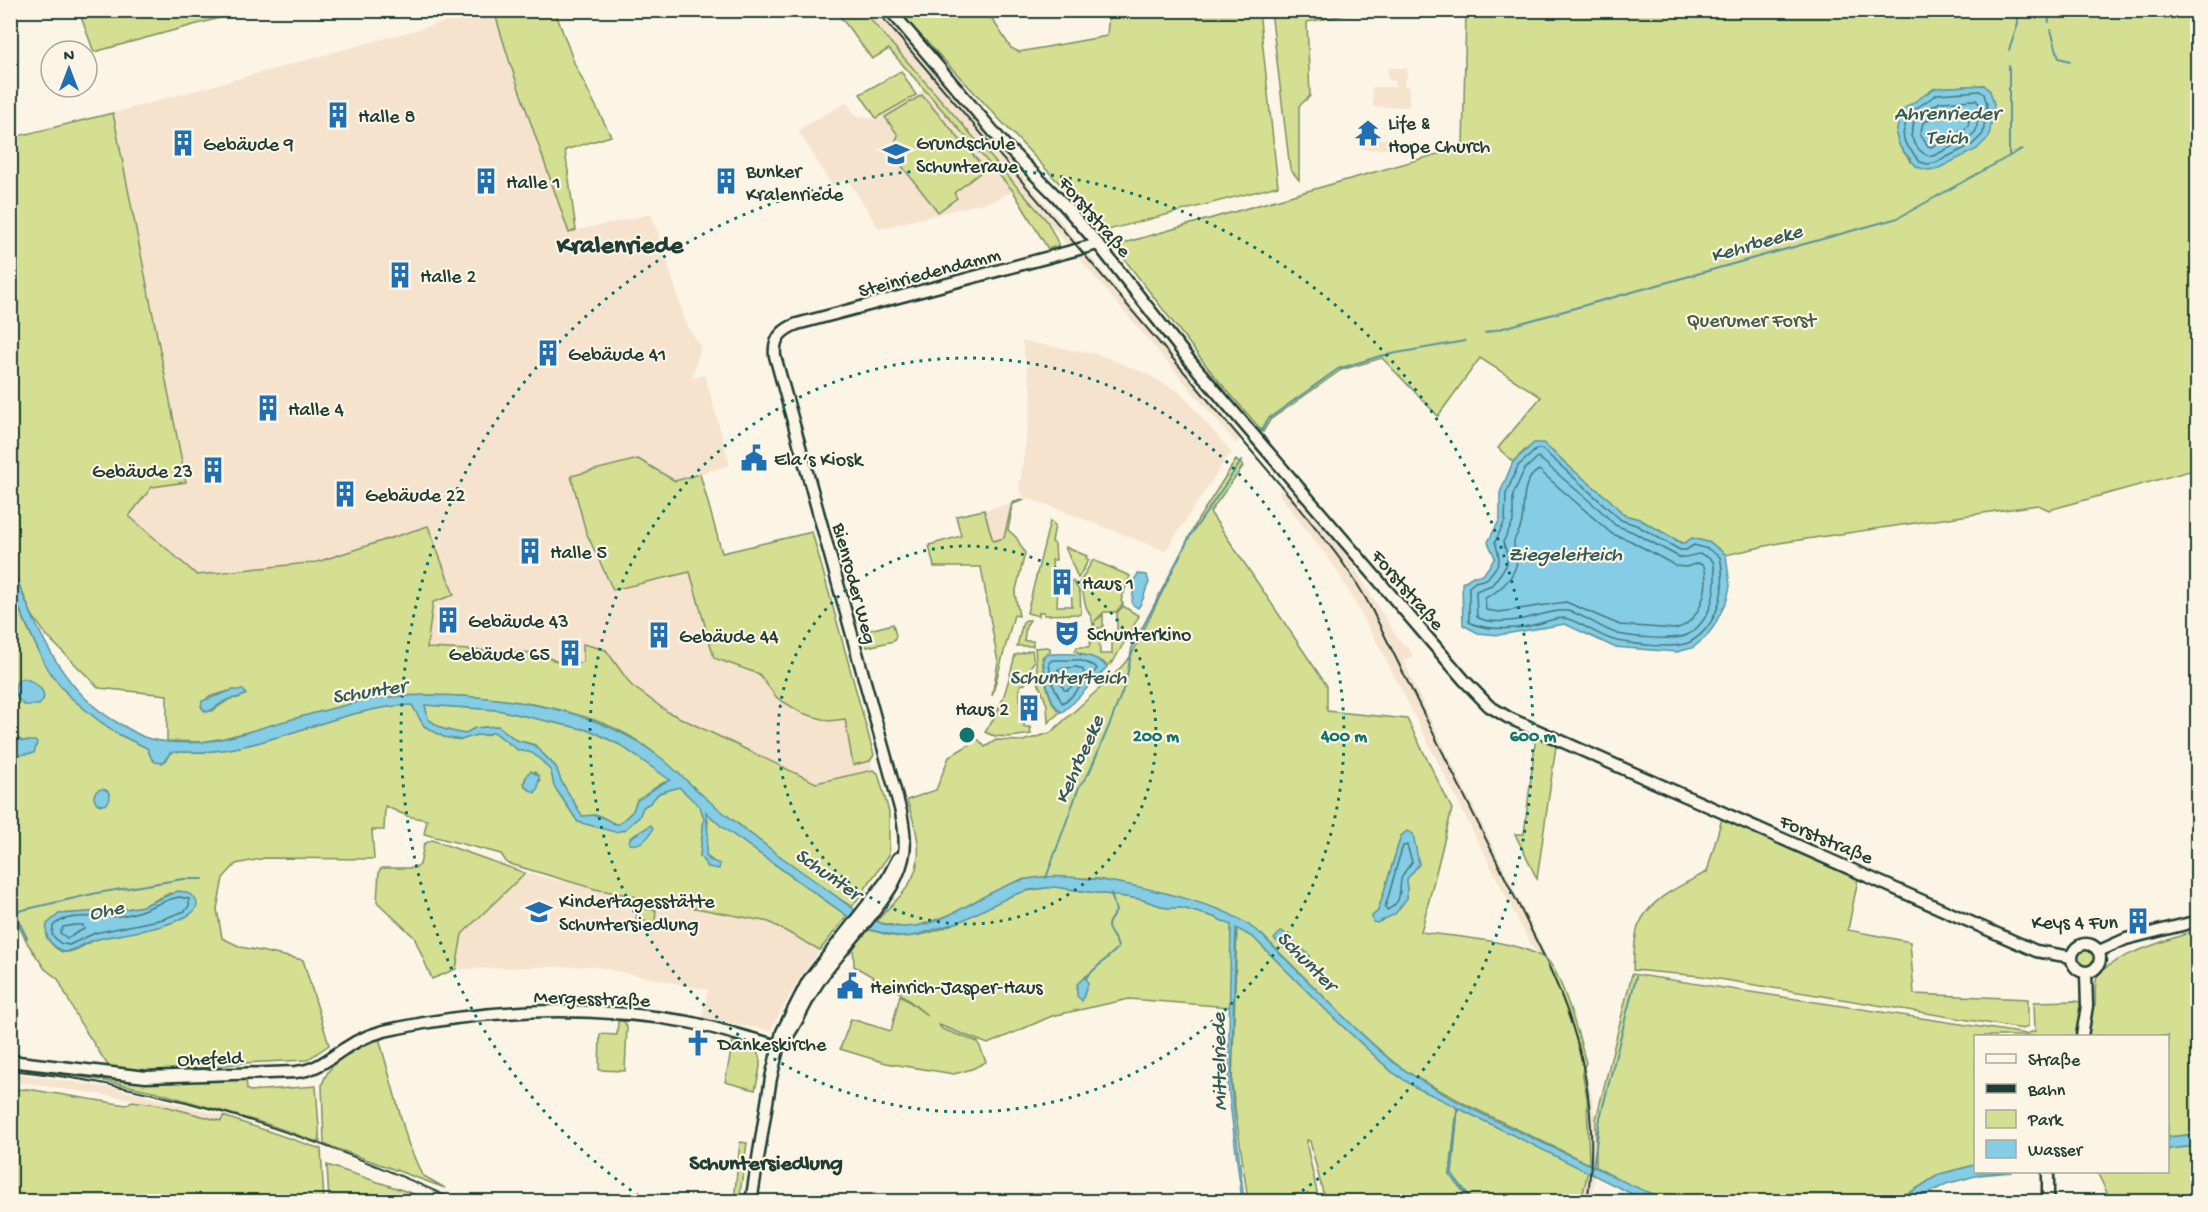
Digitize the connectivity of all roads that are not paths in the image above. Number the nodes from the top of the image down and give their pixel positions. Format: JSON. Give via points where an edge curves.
{"nodes":[{"id":1,"x":890,"y":10,"type":"edge"},
{"id":2,"x":1098,"y":244,"type":"junction"},
{"id":3,"x":776,"y":341,"type":"joint"},
{"id":4,"x":2198,"y":921,"type":"edge"},
{"id":5,"x":2099,"y":951,"type":"junction"},
{"id":6,"x":2071,"y":957,"type":"junction"},
{"id":7,"x":2086,"y":973,"type":"junction"},
{"id":8,"x":400,"y":1027,"type":"joint"},
{"id":9,"x":2082,"y":1035,"type":"edge"},
{"id":10,"x":780,"y":1046,"type":"junction"},
{"id":11,"x":10,"y":1061,"type":"edge"},
{"id":12,"x":2048,"y":1173,"type":"edge"},
{"id":13,"x":751,"y":1202,"type":"edge"},
{"id":14,"x":2048,"y":1202,"type":"edge"}],
"edges":[{"from":1,"to":2,"type":"main road","name":"Forststraße","via":[[1004,144]]},
{"from":2,"to":3,"type":"main road","name":"Steinriedendamm","via":[[797,324],[783,331]]},
{"from":2,"to":6,"type":"main road","name":"Forststraße","via":[[1190,361],[1489,706],[2036,951]]},
{"from":3,"to":10,"type":"main road","name":"Bienroder Weg","via":[[775,356],[904,834],[898,857],[876,900],[822,961],[796,1002]]},
{"from":4,"to":5,"type":"main road","via":[[2126,939]]},
{"from":5,"to":6,"type":"main road","via":[[2083,944]]},
{"from":5,"to":7,"type":"main road","via":[[2099,965]]},
{"from":6,"to":7,"type":"main road","via":[[2075,968]]},
{"from":7,"to":9,"type":"main road","via":[[2087,1006]]},
{"from":8,"to":10,"type":"main road","name":"Mergesstraße","via":[[508,1013],[577,1012],[687,1022]]},
{"from":8,"to":11,"type":"main road","name":"Ohefeld","via":[[360,1040],[317,1068],[296,1072],[146,1077]]},
{"from":10,"to":13,"type":"main road","name":"Bienroder Weg"},
{"from":12,"to":14,"type":"main road"}]}
